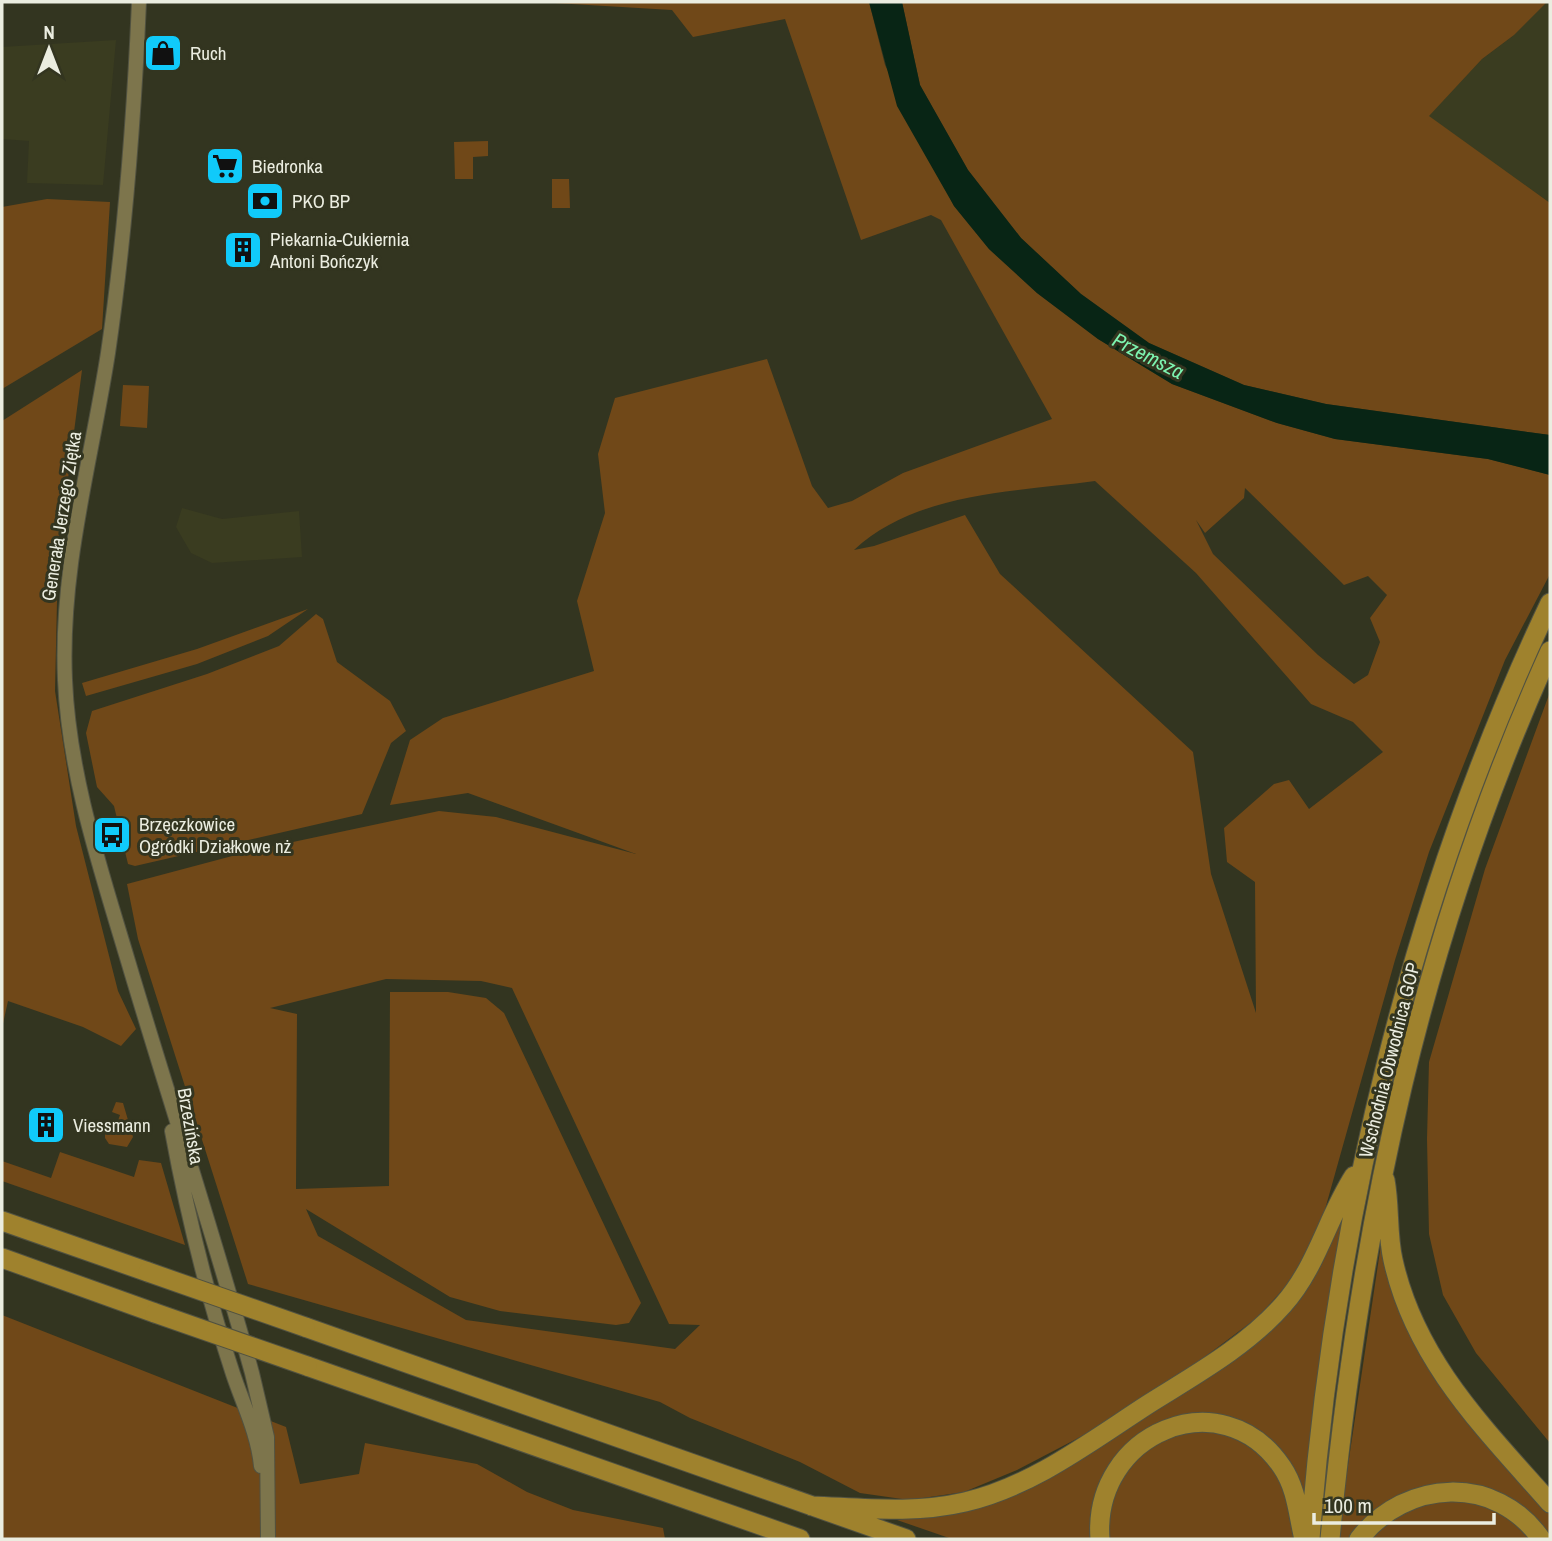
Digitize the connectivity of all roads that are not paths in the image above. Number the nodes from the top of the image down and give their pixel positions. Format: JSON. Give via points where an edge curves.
{"nodes":[{"id":1,"x":139,"y":2,"type":"edge"},
{"id":2,"x":1550,"y":603,"type":"edge"},
{"id":3,"x":1550,"y":650,"type":"edge"},
{"id":4,"x":161,"y":1068,"type":"joint"},
{"id":5,"x":1363,"y":1162,"type":"junction"},
{"id":6,"x":1383,"y":1167,"type":"junction"},
{"id":7,"x":2,"y":1221,"type":"edge"},
{"id":8,"x":2,"y":1258,"type":"edge"},
{"id":9,"x":1550,"y":1503,"type":"edge"},
{"id":10,"x":812,"y":1506,"type":"junction"},
{"id":11,"x":793,"y":1538,"type":"edge"},
{"id":12,"x":267,"y":1539,"type":"edge"},
{"id":13,"x":906,"y":1539,"type":"edge"},
{"id":14,"x":1100,"y":1539,"type":"edge"},
{"id":15,"x":1304,"y":1539,"type":"edge"},
{"id":16,"x":1310,"y":1539,"type":"edge"},
{"id":17,"x":1330,"y":1539,"type":"edge"},
{"id":18,"x":1359,"y":1539,"type":"edge"},
{"id":19,"x":1541,"y":1539,"type":"edge"}],
"edges":[{"from":1,"to":4,"type":"main road","name":"Generała Jerzego Ziętka","via":[[120,261],[69,565],[64,653],[66,707],[76,768]]},
{"from":2,"to":5,"type":"highway","name":"Wschodnia Obwodnica GOP","via":[[1490,741],[1438,882]]},
{"from":3,"to":6,"type":"highway","name":"Wschodnia Obwodnica GOP","via":[[1457,891],[1411,1046]]},
{"from":4,"to":12,"type":"main road","name":"Brzezińska","via":[[185,1206],[260,1456]]},
{"from":5,"to":10,"type":"highway","via":[[1346,1188],[1319,1251],[1282,1306],[1207,1367],[1077,1450],[967,1502],[906,1510]]},
{"from":5,"to":16,"type":"highway","name":"Wschodnia Obwodnica GOP","via":[[1333,1331]]},
{"from":6,"to":9,"type":"highway","via":[[1393,1261],[1417,1331],[1458,1398]]},
{"from":6,"to":17,"type":"highway","name":"Wschodnia Obwodnica GOP","via":[[1356,1313]]},
{"from":7,"to":10,"type":"highway","bridge":true},
{"from":8,"to":11,"type":"highway","bridge":true},
{"from":10,"to":13,"type":"highway"},
{"from":14,"to":15,"type":"highway","via":[[1103,1497],[1119,1465],[1157,1432],[1193,1424],[1226,1427],[1273,1455],[1292,1486]]},
{"from":18,"to":19,"type":"highway","via":[[1394,1508],[1445,1490],[1474,1493],[1503,1504]]}]}
